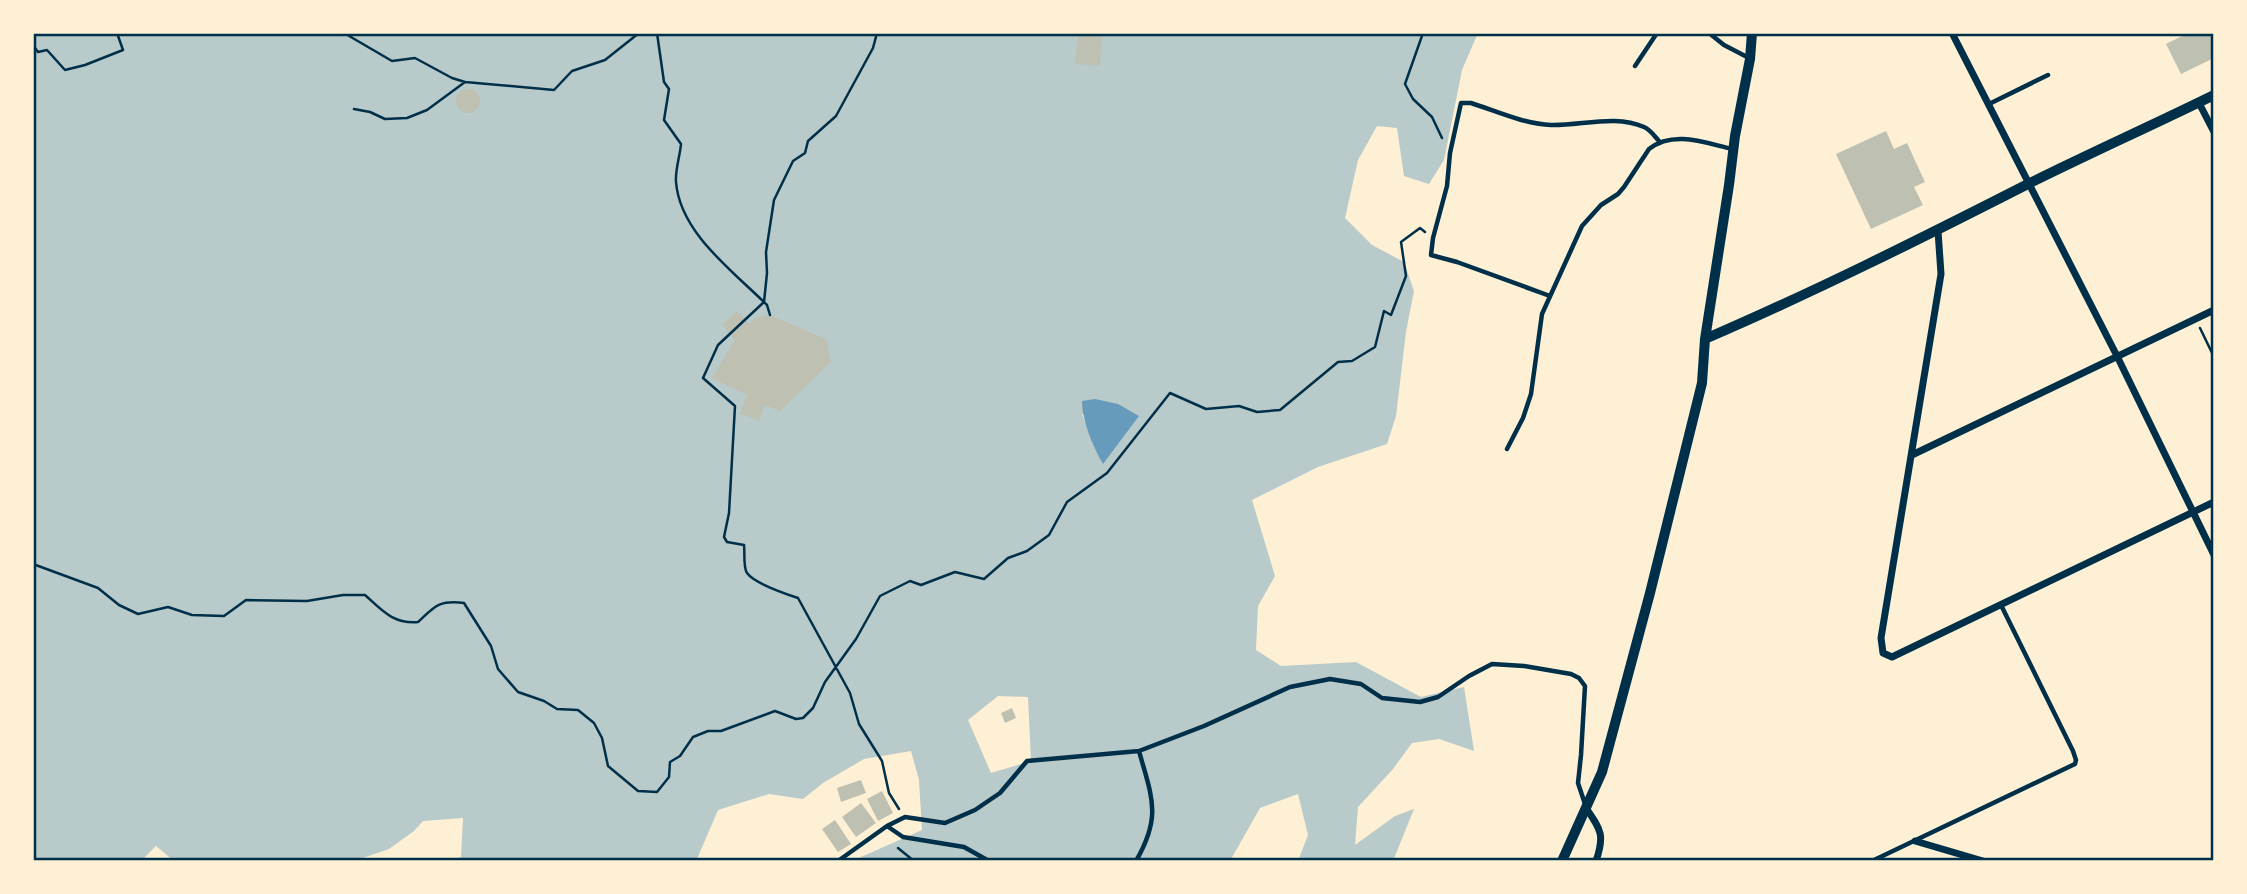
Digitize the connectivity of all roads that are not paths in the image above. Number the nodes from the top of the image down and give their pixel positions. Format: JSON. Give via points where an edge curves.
{"nodes":[{"id":1,"x":1657,"y":33,"type":"edge"},
{"id":2,"x":1709,"y":33,"type":"edge"},
{"id":3,"x":1752,"y":33,"type":"edge"},
{"id":4,"x":1952,"y":33,"type":"edge"},
{"id":5,"x":1750,"y":59,"type":"junction"},
{"id":6,"x":1635,"y":66,"type":"dead end"},
{"id":7,"x":2048,"y":75,"type":"dead end"},
{"id":8,"x":2214,"y":96,"type":"edge"},
{"id":9,"x":2199,"y":103,"type":"junction"},
{"id":10,"x":1989,"y":104,"type":"junction"},
{"id":11,"x":2214,"y":132,"type":"edge"},
{"id":12,"x":1660,"y":142,"type":"junction"},
{"id":13,"x":1733,"y":149,"type":"junction"},
{"id":14,"x":2028,"y":184,"type":"junction"},
{"id":15,"x":1938,"y":231,"type":"junction"},
{"id":16,"x":1550,"y":296,"type":"junction"},
{"id":17,"x":2214,"y":310,"type":"edge"},
{"id":18,"x":1705,"y":339,"type":"junction"},
{"id":19,"x":2117,"y":356,"type":"junction"},
{"id":20,"x":1507,"y":449,"type":"dead end"},
{"id":21,"x":1912,"y":455,"type":"junction"},
{"id":22,"x":2214,"y":502,"type":"edge"},
{"id":23,"x":2193,"y":512,"type":"junction"},
{"id":24,"x":2214,"y":555,"type":"edge"},
{"id":25,"x":2001,"y":604,"type":"junction"},
{"id":26,"x":1139,"y":751,"type":"junction"},
{"id":27,"x":1587,"y":808,"type":"junction"},
{"id":28,"x":887,"y":826,"type":"junction"},
{"id":29,"x":1915,"y":841,"type":"junction"},
{"id":30,"x":838,"y":861,"type":"edge"},
{"id":31,"x":989,"y":861,"type":"edge"},
{"id":32,"x":1136,"y":861,"type":"edge"},
{"id":33,"x":1562,"y":861,"type":"edge"},
{"id":34,"x":1596,"y":861,"type":"edge"},
{"id":35,"x":1872,"y":861,"type":"edge"},
{"id":36,"x":1983,"y":861,"type":"edge"}],
"edges":[{"from":1,"to":6,"type":"lane"},
{"from":2,"to":5,"type":"lane"},
{"from":3,"to":5,"type":"street"},
{"from":4,"to":10,"type":"street"},
{"from":5,"to":13,"type":"street"},
{"from":7,"to":10,"type":"lane"},
{"from":8,"to":9,"type":"street"},
{"from":9,"to":11,"type":"street"},
{"from":9,"to":14,"type":"street"},
{"from":10,"to":14,"type":"street"},
{"from":12,"to":13,"type":"lane","via":[[1684,138]]},
{"from":12,"to":16,"type":"lane","via":[[1649,149],[1618,194],[1582,226]]},
{"from":12,"to":16,"type":"lane","via":[[1651,132],[1632,124],[1550,125],[1461,103],[1432,255]]},
{"from":13,"to":18,"type":"street"},
{"from":14,"to":15,"type":"street"},
{"from":14,"to":19,"type":"street"},
{"from":15,"to":18,"type":"street"},
{"from":15,"to":21,"type":"street","via":[[1941,274]]},
{"from":16,"to":20,"type":"lane","via":[[1541,321],[1531,394]]},
{"from":17,"to":19,"type":"street"},
{"from":18,"to":27,"type":"street","via":[[1702,383],[1650,593],[1602,772]]},
{"from":19,"to":21,"type":"street"},
{"from":19,"to":23,"type":"street"},
{"from":21,"to":25,"type":"street","via":[[1881,651],[1892,657]]},
{"from":22,"to":23,"type":"street"},
{"from":23,"to":24,"type":"street"},
{"from":23,"to":25,"type":"street"},
{"from":25,"to":29,"type":"lane","via":[[2073,751],[2075,764]]},
{"from":26,"to":27,"type":"lane","via":[[1290,687],[1330,679],[1360,684],[1382,698],[1420,702],[1438,697],[1492,664],[1524,666],[1570,674],[1580,678],[1585,687],[1578,783]]},
{"from":26,"to":28,"type":"lane","via":[[1027,761],[1000,793],[975,810],[944,823],[905,817]]},
{"from":26,"to":32,"type":"lane","via":[[1153,800],[1153,823]]},
{"from":27,"to":33,"type":"street"},
{"from":27,"to":34,"type":"street","via":[[1601,831]]},
{"from":28,"to":30,"type":"lane"},
{"from":28,"to":31,"type":"lane","via":[[903,837],[964,847]]},
{"from":29,"to":35,"type":"lane"},
{"from":29,"to":36,"type":"street"}]}
